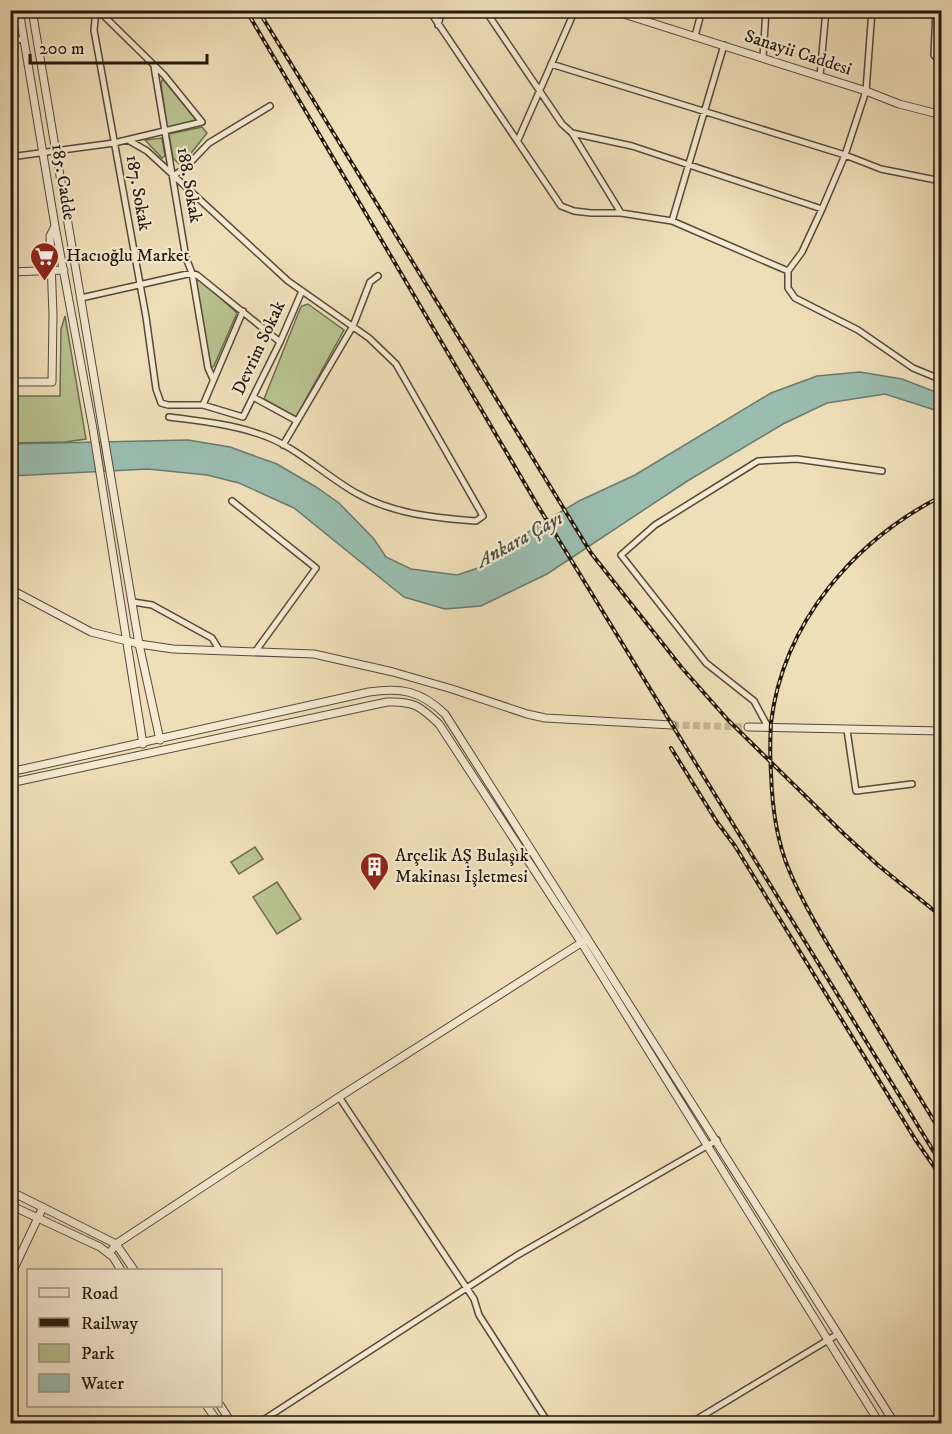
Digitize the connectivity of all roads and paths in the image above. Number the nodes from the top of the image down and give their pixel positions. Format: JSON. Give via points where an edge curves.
{"nodes":[{"id":1,"x":19,"y":10,"type":"edge"},
{"id":2,"x":32,"y":10,"type":"edge"},
{"id":3,"x":97,"y":10,"type":"edge"},
{"id":4,"x":429,"y":10,"type":"edge"},
{"id":5,"x":442,"y":10,"type":"edge"},
{"id":6,"x":485,"y":10,"type":"edge"},
{"id":7,"x":576,"y":10,"type":"edge"},
{"id":8,"x":610,"y":10,"type":"edge"},
{"id":9,"x":702,"y":10,"type":"edge"},
{"id":10,"x":766,"y":10,"type":"edge"},
{"id":11,"x":826,"y":10,"type":"edge"},
{"id":12,"x":872,"y":10,"type":"edge"},
{"id":13,"x":936,"y":10,"type":"edge"},
{"id":14,"x":637,"y":14,"type":"edge"},
{"id":15,"x":438,"y":25,"type":"junction"},
{"id":16,"x":695,"y":36,"type":"junction"},
{"id":17,"x":24,"y":39,"type":"junction"},
{"id":18,"x":10,"y":41,"type":"edge"},
{"id":19,"x":724,"y":45,"type":"junction"},
{"id":20,"x":763,"y":57,"type":"junction"},
{"id":21,"x":154,"y":64,"type":"junction"},
{"id":22,"x":551,"y":64,"type":"junction"},
{"id":23,"x":942,"y":64,"type":"edge"},
{"id":24,"x":820,"y":76,"type":"junction"},
{"id":25,"x":540,"y":89,"type":"junction"},
{"id":26,"x":866,"y":91,"type":"junction"},
{"id":27,"x":942,"y":93,"type":"edge"},
{"id":28,"x":270,"y":106,"type":"dead end"},
{"id":29,"x":704,"y":113,"type":"junction"},
{"id":30,"x":941,"y":115,"type":"edge"},
{"id":31,"x":165,"y":132,"type":"junction"},
{"id":32,"x":572,"y":133,"type":"junction"},
{"id":33,"x":128,"y":140,"type":"junction"},
{"id":34,"x":518,"y":140,"type":"junction"},
{"id":35,"x":114,"y":143,"type":"junction"},
{"id":36,"x":55,"y":150,"type":"junction"},
{"id":37,"x":43,"y":152,"type":"junction"},
{"id":38,"x":845,"y":155,"type":"junction"},
{"id":39,"x":10,"y":157,"type":"edge"},
{"id":40,"x":688,"y":166,"type":"junction"},
{"id":41,"x":173,"y":176,"type":"junction"},
{"id":42,"x":942,"y":178,"type":"edge"},
{"id":43,"x":822,"y":209,"type":"junction"},
{"id":44,"x":621,"y":213,"type":"junction"},
{"id":45,"x":672,"y":221,"type":"junction"},
{"id":46,"x":54,"y":226,"type":"junction"},
{"id":47,"x":64,"y":270,"type":"junction"},
{"id":48,"x":52,"y":271,"type":"junction"},
{"id":49,"x":788,"y":271,"type":"junction"},
{"id":50,"x":10,"y":272,"type":"edge"},
{"id":51,"x":192,"y":273,"type":"junction"},
{"id":52,"x":378,"y":276,"type":"dead end"},
{"id":53,"x":140,"y":286,"type":"junction"},
{"id":54,"x":302,"y":291,"type":"junction"},
{"id":55,"x":81,"y":298,"type":"junction"},
{"id":56,"x":243,"y":311,"type":"junction"},
{"id":57,"x":352,"y":326,"type":"junction"},
{"id":58,"x":280,"y":342,"type":"junction"},
{"id":59,"x":213,"y":379,"type":"junction"},
{"id":60,"x":942,"y":380,"type":"edge"},
{"id":61,"x":10,"y":382,"type":"edge"},
{"id":62,"x":253,"y":397,"type":"junction"},
{"id":63,"x":203,"y":405,"type":"junction"},
{"id":64,"x":169,"y":417,"type":"dead end"},
{"id":65,"x":243,"y":417,"type":"joint"},
{"id":66,"x":297,"y":421,"type":"junction"},
{"id":67,"x":283,"y":445,"type":"junction"},
{"id":68,"x":882,"y":471,"type":"dead end"},
{"id":69,"x":232,"y":501,"type":"dead end"},
{"id":70,"x":10,"y":590,"type":"edge"},
{"id":71,"x":133,"y":602,"type":"junction"},
{"id":72,"x":126,"y":640,"type":"junction"},
{"id":73,"x":140,"y":644,"type":"junction"},
{"id":74,"x":220,"y":651,"type":"junction"},
{"id":75,"x":255,"y":651,"type":"junction"},
{"id":76,"x":672,"y":725,"type":"tunnel mouth"},
{"id":77,"x":748,"y":727,"type":"tunnel mouth"},
{"id":78,"x":768,"y":727,"type":"junction"},
{"id":79,"x":847,"y":730,"type":"junction"},
{"id":80,"x":942,"y":731,"type":"edge"},
{"id":81,"x":160,"y":740,"type":"junction"},
{"id":82,"x":143,"y":744,"type":"junction"},
{"id":83,"x":10,"y":772,"type":"edge"},
{"id":84,"x":10,"y":783,"type":"edge"},
{"id":85,"x":912,"y":784,"type":"dead end"},
{"id":86,"x":589,"y":939,"type":"junction"},
{"id":87,"x":581,"y":942,"type":"junction"},
{"id":88,"x":339,"y":1097,"type":"junction"},
{"id":89,"x":717,"y":1140,"type":"junction"},
{"id":90,"x":706,"y":1146,"type":"junction"},
{"id":91,"x":10,"y":1191,"type":"edge"},
{"id":92,"x":10,"y":1204,"type":"edge"},
{"id":93,"x":43,"y":1207,"type":"junction"},
{"id":94,"x":38,"y":1218,"type":"junction"},
{"id":95,"x":116,"y":1244,"type":"junction"},
{"id":96,"x":109,"y":1254,"type":"junction"},
{"id":97,"x":120,"y":1269,"type":"edge"},
{"id":98,"x":133,"y":1269,"type":"edge"},
{"id":99,"x":10,"y":1277,"type":"edge"},
{"id":100,"x":466,"y":1287,"type":"junction"},
{"id":101,"x":838,"y":1334,"type":"junction"},
{"id":102,"x":828,"y":1340,"type":"junction"},
{"id":103,"x":208,"y":1407,"type":"edge"},
{"id":104,"x":221,"y":1407,"type":"edge"},
{"id":105,"x":219,"y":1424,"type":"edge"},
{"id":106,"x":232,"y":1424,"type":"edge"},
{"id":107,"x":257,"y":1424,"type":"edge"},
{"id":108,"x":549,"y":1424,"type":"edge"},
{"id":109,"x":689,"y":1424,"type":"edge"},
{"id":110,"x":880,"y":1424,"type":"edge"},
{"id":111,"x":895,"y":1424,"type":"edge"}],
"edges":[{"from":1,"to":17,"type":"street","name":"185. Cadde"},
{"from":2,"to":36,"type":"street","name":"185. Cadde"},
{"from":3,"to":21,"type":"street"},
{"from":3,"to":35,"type":"street","name":"187. Sokak","via":[[94,30]]},
{"from":4,"to":15,"type":"street"},
{"from":5,"to":15,"type":"street"},
{"from":6,"to":25,"type":"street"},
{"from":7,"to":22,"type":"street"},
{"from":8,"to":14,"type":"street","name":"Sanayii Caddesi"},
{"from":9,"to":16,"type":"street"},
{"from":10,"to":20,"type":"street"},
{"from":11,"to":24,"type":"street"},
{"from":12,"to":26,"type":"street"},
{"from":13,"to":23,"type":"street","via":[[934,55]]},
{"from":14,"to":16,"type":"street","name":"Sanayii Caddesi"},
{"from":15,"to":34,"type":"street"},
{"from":16,"to":19,"type":"street","name":"Sanayii Caddesi"},
{"from":17,"to":18,"type":"street"},
{"from":17,"to":37,"type":"street","name":"185. Cadde"},
{"from":19,"to":20,"type":"street","name":"Sanayii Caddesi"},
{"from":19,"to":29,"type":"street"},
{"from":20,"to":24,"type":"street","name":"Sanayii Caddesi"},
{"from":21,"to":31,"type":"street","name":"188. Sokak"},
{"from":21,"to":31,"type":"street","via":[[202,122]]},
{"from":22,"to":25,"type":"street"},
{"from":22,"to":29,"type":"street"},
{"from":24,"to":26,"type":"street","name":"Sanayii Caddesi"},
{"from":25,"to":32,"type":"street"},
{"from":25,"to":34,"type":"street"},
{"from":26,"to":30,"type":"street","name":"Sanayii Caddesi"},
{"from":26,"to":38,"type":"street"},
{"from":27,"to":30,"type":"street"},
{"from":28,"to":41,"type":"street","via":[[209,143]]},
{"from":29,"to":38,"type":"street"},
{"from":29,"to":40,"type":"street"},
{"from":31,"to":33,"type":"street"},
{"from":31,"to":41,"type":"street","name":"188. Sokak"},
{"from":32,"to":40,"type":"street","via":[[632,146]]},
{"from":32,"to":44,"type":"street"},
{"from":33,"to":35,"type":"street"},
{"from":33,"to":41,"type":"street","via":[[147,151]]},
{"from":34,"to":44,"type":"street","via":[[561,206],[591,213]]},
{"from":35,"to":36,"type":"street"},
{"from":35,"to":53,"type":"street","name":"187. Sokak"},
{"from":36,"to":37,"type":"street"},
{"from":36,"to":55,"type":"street","name":"185. Cadde"},
{"from":37,"to":39,"type":"street"},
{"from":37,"to":46,"type":"street","name":"185. Cadde"},
{"from":38,"to":42,"type":"street","via":[[881,169]]},
{"from":38,"to":43,"type":"street"},
{"from":40,"to":43,"type":"street"},
{"from":40,"to":45,"type":"street"},
{"from":41,"to":51,"type":"street","name":"188. Sokak","via":[[186,258]]},
{"from":41,"to":54,"type":"street"},
{"from":43,"to":49,"type":"street","via":[[802,252]]},
{"from":44,"to":45,"type":"street"},
{"from":45,"to":49,"type":"street"},
{"from":46,"to":47,"type":"street","name":"185. Cadde"},
{"from":46,"to":48,"type":"street","via":[[50,236]]},
{"from":47,"to":48,"type":"street"},
{"from":47,"to":72,"type":"street","name":"185. Cadde"},
{"from":48,"to":50,"type":"street"},
{"from":48,"to":61,"type":"street","via":[[52,382]]},
{"from":49,"to":60,"type":"street","via":[[788,288],[793,296],[858,330],[913,368]]},
{"from":51,"to":53,"type":"street"},
{"from":51,"to":56,"type":"street"},
{"from":51,"to":59,"type":"street","name":"188. Sokak"},
{"from":52,"to":57,"type":"street","via":[[370,282]]},
{"from":53,"to":55,"type":"street"},
{"from":53,"to":63,"type":"street","name":"187. Sokak","via":[[160,403]]},
{"from":54,"to":57,"type":"street"},
{"from":54,"to":58,"type":"street","name":"Devrim Sokak"},
{"from":55,"to":71,"type":"street","name":"185. Cadde"},
{"from":56,"to":58,"type":"street"},
{"from":56,"to":59,"type":"street"},
{"from":57,"to":66,"type":"street"},
{"from":57,"to":67,"type":"street","via":[[396,364],[483,516],[476,521],[434,518],[389,508],[357,494]]},
{"from":58,"to":62,"type":"street","name":"Devrim Sokak"},
{"from":59,"to":63,"type":"street"},
{"from":62,"to":65,"type":"street","name":"Devrim Sokak"},
{"from":62,"to":66,"type":"street"},
{"from":63,"to":65,"type":"street","name":"187. Sokak"},
{"from":64,"to":67,"type":"street","via":[[260,434]]},
{"from":66,"to":67,"type":"street"},
{"from":68,"to":78,"type":"street","via":[[797,459],[758,461],[655,525],[621,555],[706,663],[754,701]]},
{"from":69,"to":75,"type":"street","via":[[316,568]]},
{"from":70,"to":72,"type":"street","via":[[91,632]]},
{"from":71,"to":73,"type":"street","name":"185. Cadde"},
{"from":71,"to":74,"type":"street","via":[[152,605],[212,638]]},
{"from":72,"to":73,"type":"street"},
{"from":72,"to":82,"type":"street","name":"185. Cadde"},
{"from":73,"to":74,"type":"street"},
{"from":73,"to":81,"type":"street","name":"185. Cadde"},
{"from":74,"to":75,"type":"street"},
{"from":75,"to":76,"type":"street","via":[[314,654],[393,672],[545,718]]},
{"from":77,"to":78,"type":"street"},
{"from":78,"to":79,"type":"street"},
{"from":79,"to":80,"type":"street"},
{"from":79,"to":85,"type":"street","via":[[856,791]]},
{"from":81,"to":82,"type":"street"},
{"from":81,"to":86,"type":"street","via":[[369,692],[405,689],[433,702],[445,714]]},
{"from":82,"to":83,"type":"street"},
{"from":84,"to":87,"type":"street","via":[[406,701],[423,709],[439,724]]},
{"from":86,"to":87,"type":"street"},
{"from":86,"to":89,"type":"street"},
{"from":87,"to":88,"type":"street"},
{"from":87,"to":90,"type":"street"},
{"from":88,"to":95,"type":"street"},
{"from":88,"to":100,"type":"street"},
{"from":89,"to":90,"type":"street"},
{"from":89,"to":101,"type":"street"},
{"from":90,"to":100,"type":"street"},
{"from":90,"to":102,"type":"street"},
{"from":91,"to":93,"type":"street"},
{"from":92,"to":94,"type":"street"},
{"from":93,"to":94,"type":"street"},
{"from":93,"to":95,"type":"street"},
{"from":94,"to":96,"type":"street"},
{"from":94,"to":99,"type":"street"},
{"from":95,"to":96,"type":"street"},
{"from":95,"to":98,"type":"street"},
{"from":96,"to":97,"type":"street"},
{"from":100,"to":107,"type":"street"},
{"from":100,"to":108,"type":"street","via":[[479,1315]]},
{"from":101,"to":102,"type":"street"},
{"from":101,"to":111,"type":"street"},
{"from":102,"to":109,"type":"street"},
{"from":102,"to":110,"type":"street"},
{"from":103,"to":105,"type":"street"},
{"from":104,"to":106,"type":"street"}]}
